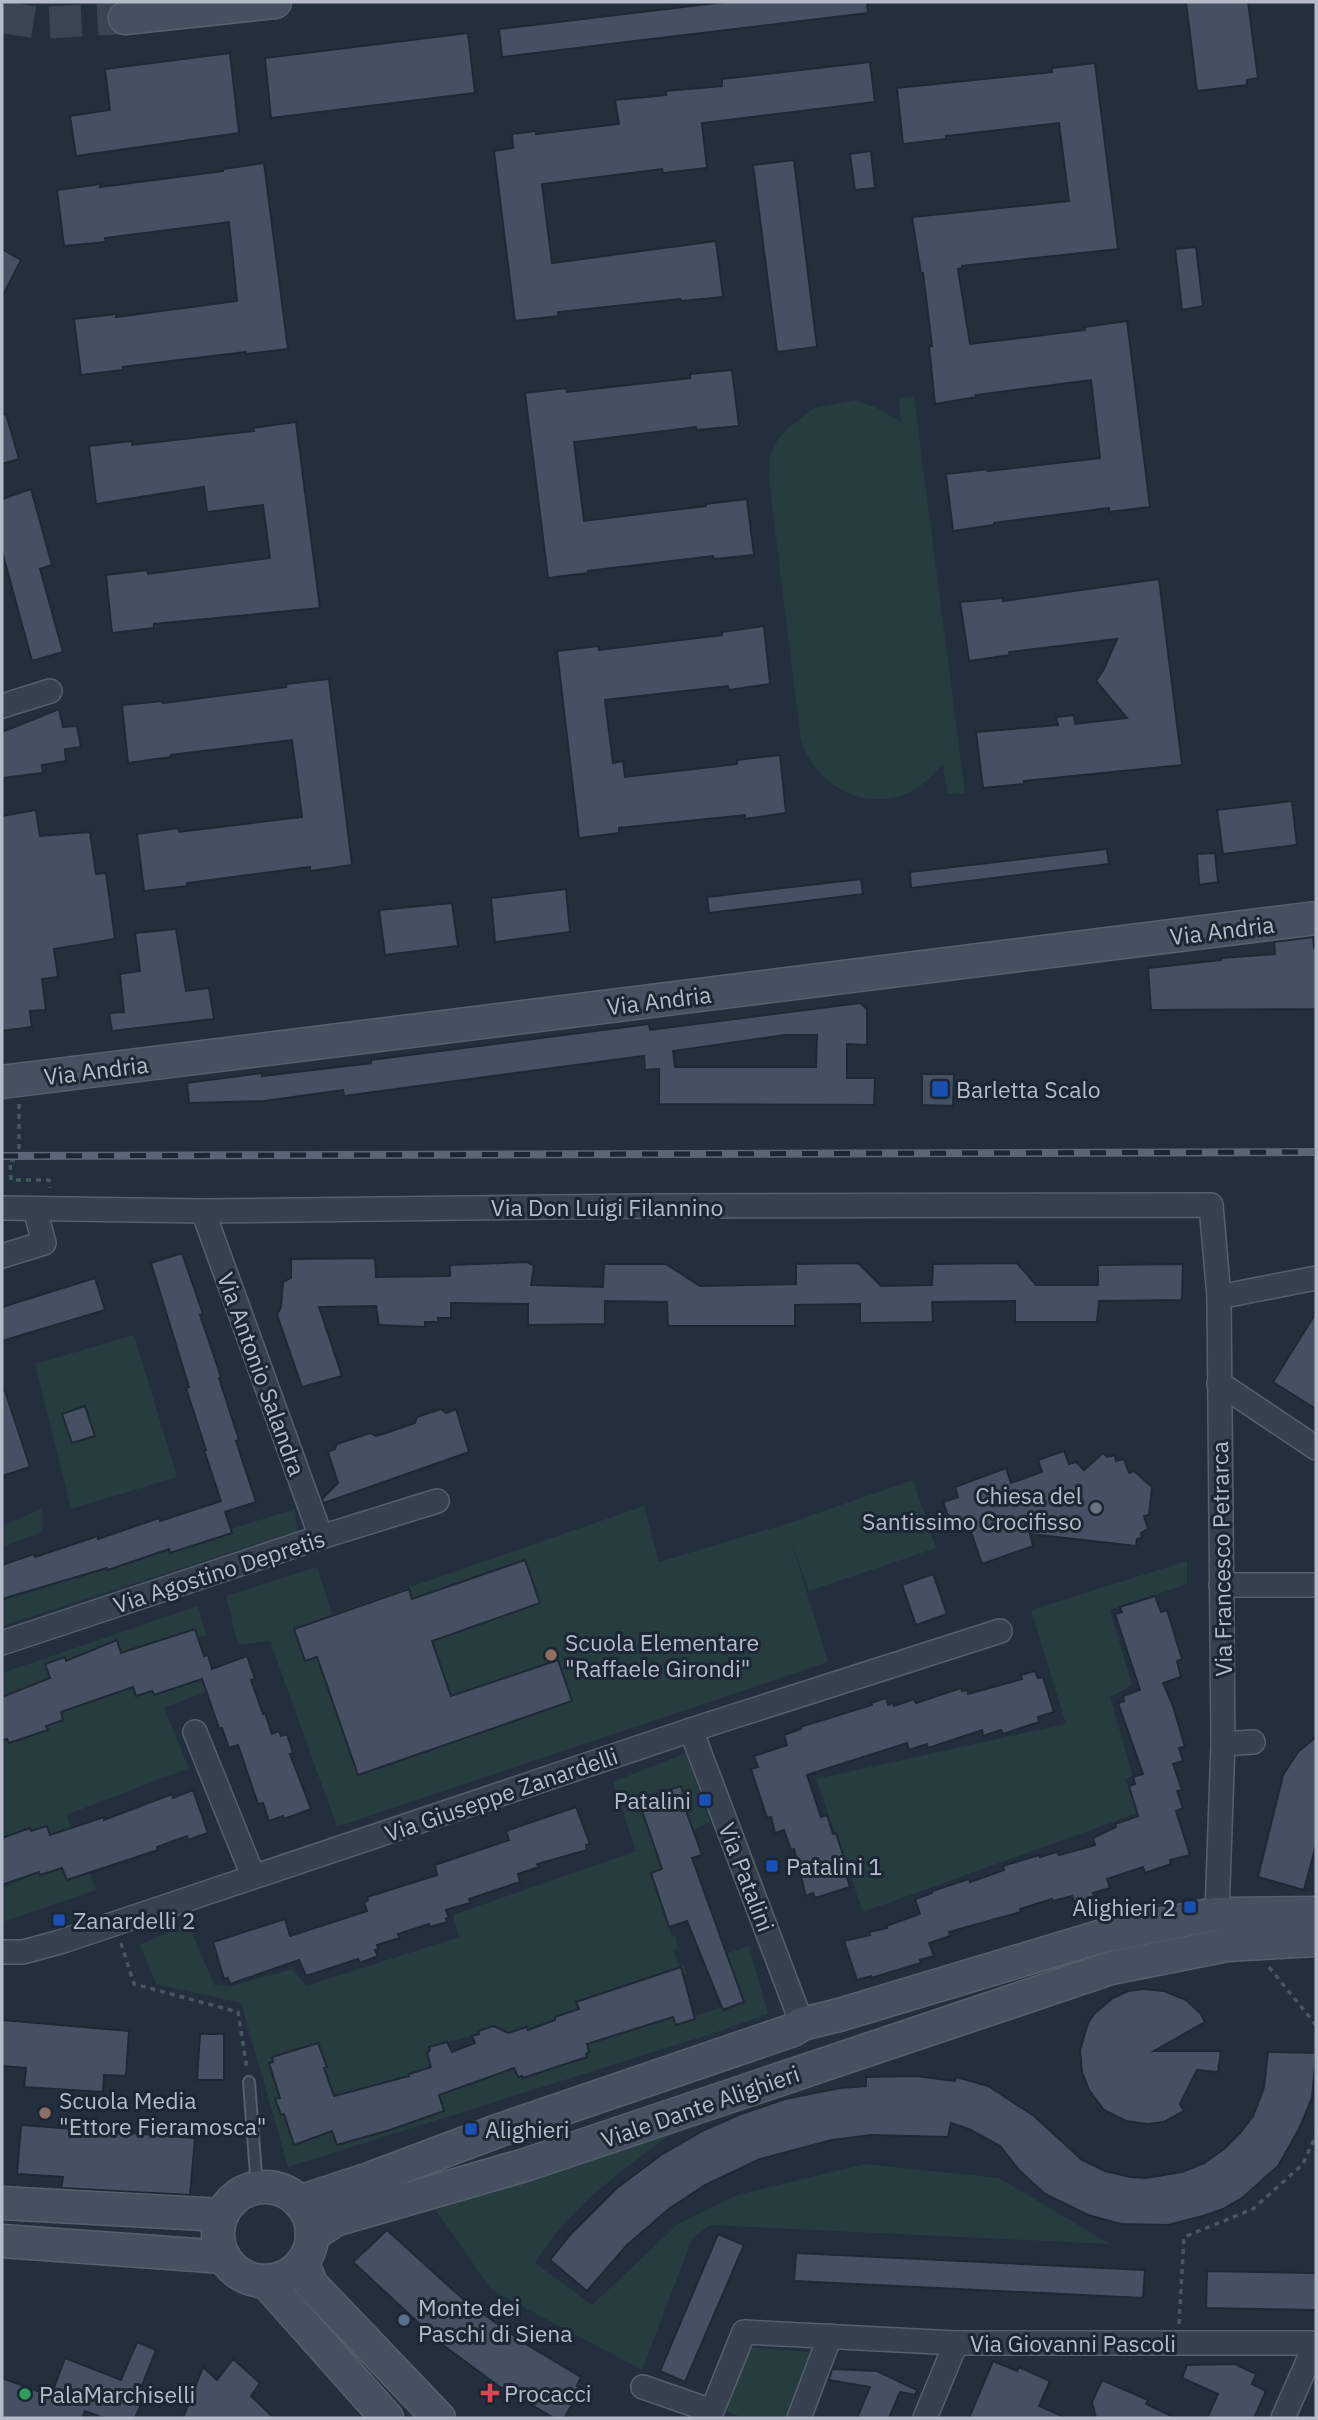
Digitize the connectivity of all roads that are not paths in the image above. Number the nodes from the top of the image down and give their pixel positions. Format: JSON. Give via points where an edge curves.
{"nodes":[{"id":1,"x":275,"y":2,"type":"edge"},
{"id":2,"x":125,"y":18,"type":"tunnel mouth"},
{"id":3,"x":50,"y":691,"type":"dead end"},
{"id":4,"x":2,"y":706,"type":"edge"},
{"id":5,"x":1316,"y":918,"type":"edge"},
{"id":6,"x":10,"y":1090,"type":"edge"},
{"id":7,"x":1211,"y":1205,"type":"joint"},
{"id":8,"x":2,"y":1208,"type":"edge"},
{"id":9,"x":34,"y":1209,"type":"junction"},
{"id":10,"x":203,"y":1211,"type":"junction"},
{"id":11,"x":2,"y":1256,"type":"edge"},
{"id":12,"x":1316,"y":1278,"type":"edge"},
{"id":13,"x":1219,"y":1297,"type":"junction"},
{"id":14,"x":1219,"y":1383,"type":"junction"},
{"id":15,"x":1316,"y":1448,"type":"edge"},
{"id":16,"x":437,"y":1501,"type":"dead end"},
{"id":17,"x":321,"y":1537,"type":"junction"},
{"id":18,"x":1221,"y":1585,"type":"junction"},
{"id":19,"x":1316,"y":1585,"type":"edge"},
{"id":20,"x":1000,"y":1631,"type":"dead end"},
{"id":21,"x":2,"y":1643,"type":"edge"},
{"id":22,"x":691,"y":1730,"type":"junction"},
{"id":23,"x":195,"y":1732,"type":"dead end"},
{"id":24,"x":1254,"y":1742,"type":"dead end"},
{"id":25,"x":1223,"y":1744,"type":"junction"},
{"id":26,"x":253,"y":1875,"type":"junction"},
{"id":27,"x":1316,"y":1913,"type":"edge"},
{"id":28,"x":1218,"y":1914,"type":"junction"},
{"id":29,"x":1316,"y":1940,"type":"edge"},
{"id":30,"x":1222,"y":1946,"type":"junction"},
{"id":31,"x":2,"y":1952,"type":"edge"},
{"id":32,"x":802,"y":2025,"type":"junction"},
{"id":33,"x":818,"y":2067,"type":"junction"},
{"id":34,"x":248,"y":2082,"type":"road end"},
{"id":35,"x":257,"y":2188,"type":"junction"},
{"id":36,"x":299,"y":2202,"type":"junction"},
{"id":37,"x":2,"y":2203,"type":"edge"},
{"id":38,"x":222,"y":2215,"type":"junction"},
{"id":39,"x":2,"y":2241,"type":"edge"},
{"id":40,"x":307,"y":2250,"type":"junction"},
{"id":41,"x":224,"y":2257,"type":"junction"},
{"id":42,"x":266,"y":2282,"type":"junction"},
{"id":43,"x":830,"y":2336,"type":"junction"},
{"id":44,"x":956,"y":2343,"type":"junction"},
{"id":45,"x":1316,"y":2343,"type":"edge"},
{"id":46,"x":643,"y":2387,"type":"dead end"},
{"id":47,"x":721,"y":2415,"type":"edge"},
{"id":48,"x":387,"y":2418,"type":"edge"},
{"id":49,"x":439,"y":2418,"type":"edge"},
{"id":50,"x":799,"y":2418,"type":"edge"},
{"id":51,"x":925,"y":2418,"type":"edge"},
{"id":52,"x":1283,"y":2418,"type":"edge"}],
"edges":[{"from":1,"to":2,"type":"street"},
{"from":3,"to":4,"type":"street"},
{"from":5,"to":6,"type":"street","name":"Via Andria"},
{"from":7,"to":10,"type":"street","name":"Via Don Luigi Filannino"},
{"from":7,"to":13,"type":"street","name":"Via Francesco Petrarca"},
{"from":8,"to":9,"type":"street","name":"Via Don Luigi Filannino"},
{"from":9,"to":10,"type":"street","name":"Via Don Luigi Filannino"},
{"from":9,"to":11,"type":"street","via":[[44,1243]]},
{"from":10,"to":17,"type":"street","name":"Via Antonio Salandra"},
{"from":12,"to":13,"type":"street"},
{"from":13,"to":14,"type":"street","name":"Via Francesco Petrarca"},
{"from":14,"to":15,"type":"street"},
{"from":14,"to":18,"type":"street","name":"Via Francesco Petrarca"},
{"from":16,"to":17,"type":"street","name":"Via Agostino Depretis"},
{"from":17,"to":21,"type":"street","name":"Via Agostino Depretis"},
{"from":18,"to":19,"type":"street"},
{"from":18,"to":25,"type":"street","name":"Via Francesco Petrarca"},
{"from":20,"to":22,"type":"street","name":"Via Giuseppe Zanardelli"},
{"from":22,"to":26,"type":"street","name":"Via Giuseppe Zanardelli"},
{"from":22,"to":32,"type":"street","name":"Via Patalini"},
{"from":23,"to":26,"type":"street"},
{"from":24,"to":25,"type":"street"},
{"from":25,"to":28,"type":"street","name":"Via Francesco Petrarca"},
{"from":26,"to":31,"type":"street","name":"Via Giuseppe Zanardelli","via":[[23,1952]]},
{"from":27,"to":28,"type":"street","name":"Viale Dante Alighieri"},
{"from":28,"to":30,"type":"street","via":[[1205,1920],[1201,1934],[1207,1943]]},
{"from":28,"to":32,"type":"street","name":"Viale Dante Alighieri","via":[[1099,1937]]},
{"from":29,"to":30,"type":"street","name":"Viale Dante Alighieri"},
{"from":30,"to":33,"type":"street","name":"Viale Dante Alighieri","via":[[1111,1968]]},
{"from":32,"to":33,"type":"street","name":"Viale Dante Alighieri","via":[[789,2045],[790,2053],[798,2064]]},
{"from":32,"to":36,"type":"street","name":"Viale Dante Alighieri"},
{"from":33,"to":40,"type":"street","name":"Viale Dante Alighieri","via":[[525,2165],[335,2220]]},
{"from":34,"to":35,"type":"lane"},
{"from":35,"to":36,"type":"street","via":[[273,2188]]},
{"from":35,"to":38,"type":"street","via":[[231,2202]]},
{"from":36,"to":40,"type":"street","via":[[309,2217]]},
{"from":37,"to":38,"type":"street"},
{"from":38,"to":41,"type":"street","via":[[218,2229]]},
{"from":39,"to":41,"type":"street"},
{"from":40,"to":42,"type":"street","name":"Viale Dante Alighieri","via":[[289,2275]]},
{"from":40,"to":49,"type":"street","via":[[311,2284]]},
{"from":41,"to":42,"type":"street","via":[[242,2275]]},
{"from":42,"to":48,"type":"street"},
{"from":43,"to":44,"type":"street","name":"Via Giovanni Pascoli"},
{"from":43,"to":47,"type":"street","name":"Via Giovanni Pascoli","via":[[744,2332]]},
{"from":43,"to":50,"type":"street"},
{"from":44,"to":45,"type":"street","name":"Via Giovanni Pascoli"},
{"from":44,"to":51,"type":"street"},
{"from":45,"to":52,"type":"street"},
{"from":46,"to":47,"type":"street","name":"Via Giovanni Pascoli"}]}
